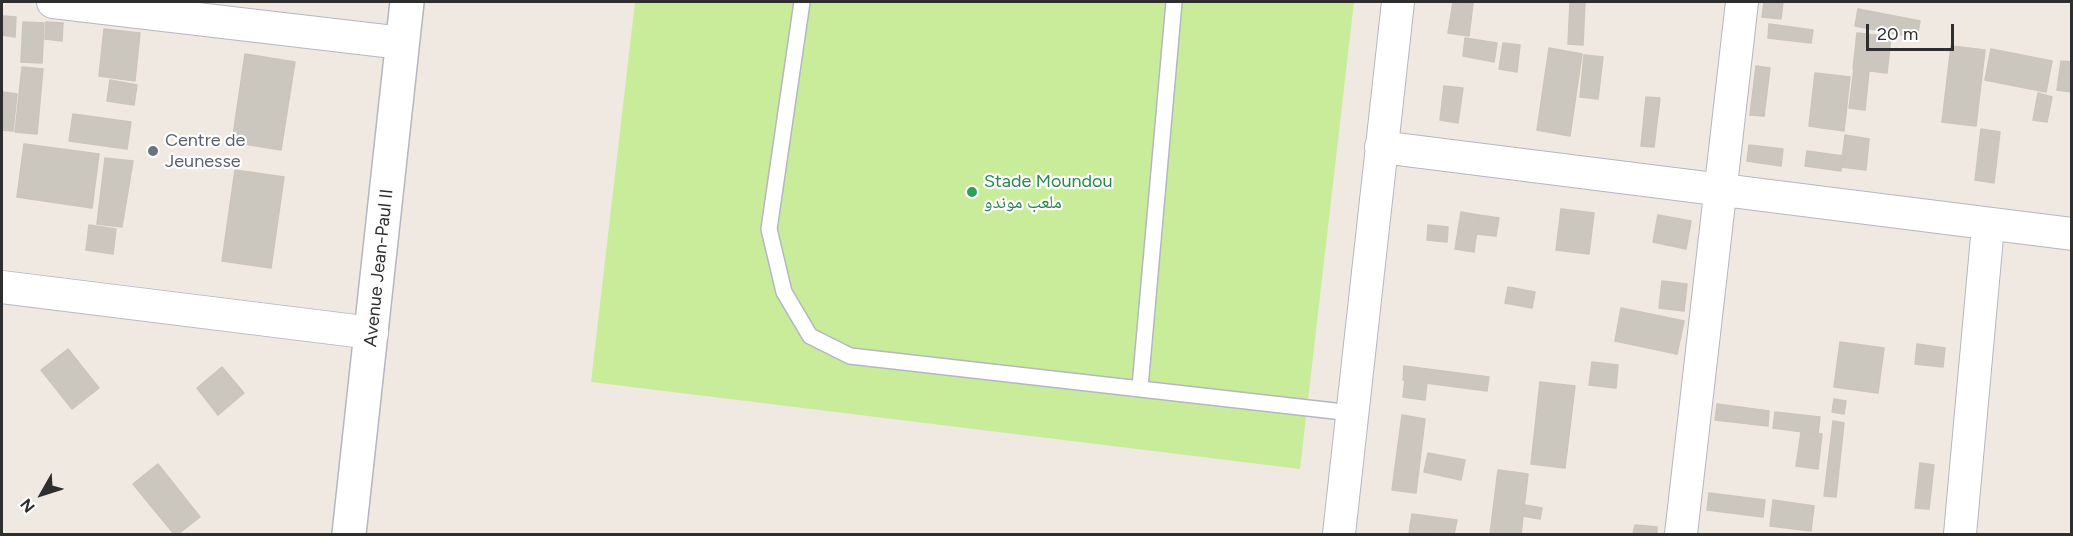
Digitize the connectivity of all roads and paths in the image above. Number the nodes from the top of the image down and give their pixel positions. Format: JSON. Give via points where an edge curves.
{"nodes":[{"id":1,"x":52,"y":2,"type":"edge"},
{"id":2,"x":407,"y":2,"type":"edge"},
{"id":3,"x":802,"y":2,"type":"edge"},
{"id":4,"x":1174,"y":2,"type":"edge"},
{"id":5,"x":1398,"y":2,"type":"edge"},
{"id":6,"x":1742,"y":2,"type":"edge"},
{"id":7,"x":402,"y":43,"type":"junction"},
{"id":8,"x":1381,"y":147,"type":"junction"},
{"id":9,"x":1719,"y":189,"type":"junction"},
{"id":10,"x":1988,"y":225,"type":"junction"},
{"id":11,"x":2072,"y":234,"type":"edge"},
{"id":12,"x":2,"y":287,"type":"edge"},
{"id":13,"x":372,"y":333,"type":"junction"},
{"id":14,"x":1140,"y":387,"type":"junction"},
{"id":15,"x":1352,"y":413,"type":"junction"},
{"id":16,"x":349,"y":534,"type":"edge"},
{"id":17,"x":1339,"y":534,"type":"edge"},
{"id":18,"x":1681,"y":534,"type":"edge"},
{"id":19,"x":1960,"y":534,"type":"edge"}],
"edges":[{"from":1,"to":7,"type":"street"},
{"from":2,"to":7,"type":"street","name":"Avenue Jean-Paul II"},
{"from":3,"to":14,"type":"lane","via":[[769,230],[784,292],[810,336],[850,356]]},
{"from":4,"to":14,"type":"lane"},
{"from":5,"to":8,"type":"street"},
{"from":6,"to":9,"type":"street"},
{"from":7,"to":13,"type":"street","name":"Avenue Jean-Paul II"},
{"from":8,"to":9,"type":"street"},
{"from":8,"to":15,"type":"street"},
{"from":9,"to":10,"type":"street"},
{"from":9,"to":18,"type":"street"},
{"from":10,"to":11,"type":"street"},
{"from":10,"to":19,"type":"street"},
{"from":12,"to":13,"type":"street"},
{"from":13,"to":16,"type":"street","name":"Avenue Jean-Paul II"},
{"from":14,"to":15,"type":"lane"},
{"from":15,"to":17,"type":"street"}]}
